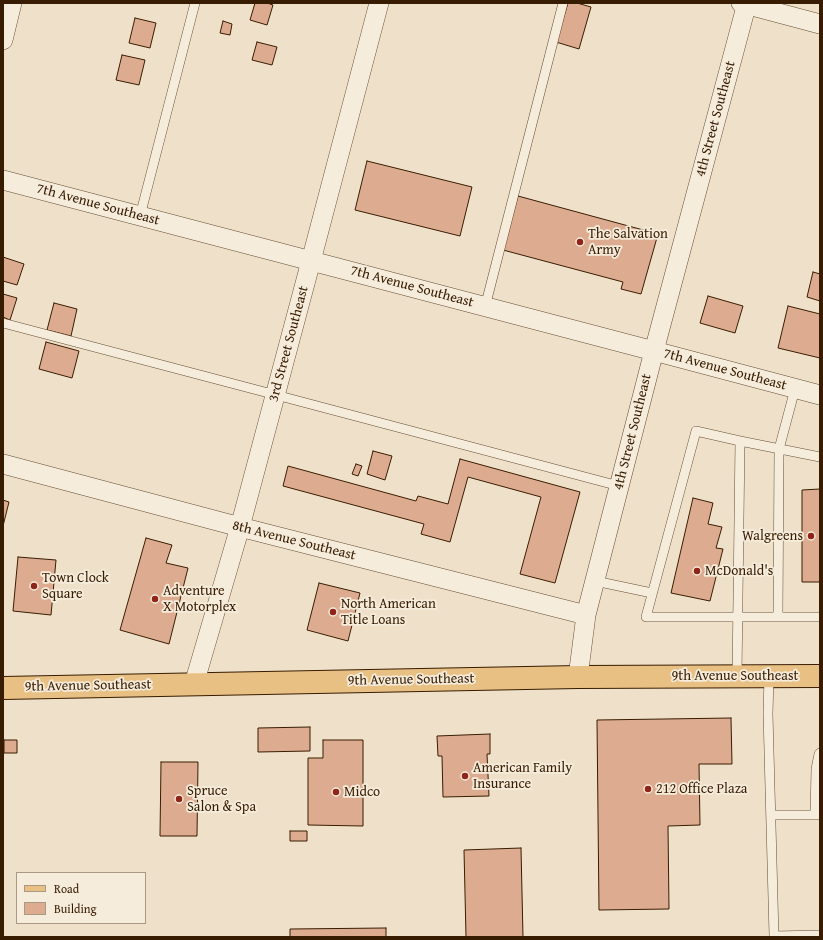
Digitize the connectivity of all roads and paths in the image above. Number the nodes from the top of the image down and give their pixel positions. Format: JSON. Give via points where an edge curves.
{"nodes":[{"id":1,"x":12,"y":3,"type":"edge"},
{"id":2,"x":195,"y":3,"type":"edge"},
{"id":3,"x":379,"y":3,"type":"edge"},
{"id":4,"x":563,"y":3,"type":"edge"},
{"id":5,"x":745,"y":3,"type":"edge"},
{"id":6,"x":820,"y":24,"type":"edge"},
{"id":7,"x":3,"y":40,"type":"edge"},
{"id":8,"x":3,"y":180,"type":"edge"},
{"id":9,"x":140,"y":216,"type":"junction"},
{"id":10,"x":312,"y":261,"type":"junction"},
{"id":11,"x":485,"y":307,"type":"junction"},
{"id":12,"x":3,"y":323,"type":"edge"},
{"id":13,"x":654,"y":351,"type":"junction"},
{"id":14,"x":795,"y":389,"type":"junction"},
{"id":15,"x":276,"y":395,"type":"junction"},
{"id":16,"x":820,"y":395,"type":"edge"},
{"id":17,"x":740,"y":441,"type":"junction"},
{"id":18,"x":779,"y":449,"type":"junction"},
{"id":19,"x":820,"y":457,"type":"edge"},
{"id":20,"x":3,"y":464,"type":"edge"},
{"id":21,"x":619,"y":486,"type":"junction"},
{"id":22,"x":240,"y":527,"type":"junction"},
{"id":23,"x":595,"y":581,"type":"junction"},
{"id":24,"x":652,"y":593,"type":"junction"},
{"id":25,"x":586,"y":615,"type":"junction"},
{"id":26,"x":738,"y":617,"type":"junction"},
{"id":27,"x":778,"y":617,"type":"junction"},
{"id":28,"x":820,"y":617,"type":"edge"},
{"id":29,"x":737,"y":676,"type":"junction"},
{"id":30,"x":768,"y":676,"type":"junction"},
{"id":31,"x":814,"y":677,"type":"edge"},
{"id":32,"x":578,"y":678,"type":"junction"},
{"id":33,"x":194,"y":684,"type":"junction"},
{"id":34,"x":3,"y":688,"type":"edge"},
{"id":35,"x":820,"y":753,"type":"edge"},
{"id":36,"x":771,"y":814,"type":"junction"},
{"id":37,"x":818,"y":815,"type":"edge"},
{"id":38,"x":820,"y":936,"type":"edge"}],
"edges":[{"from":1,"to":7,"type":"street"},
{"from":2,"to":9,"type":"lane"},
{"from":3,"to":10,"type":"street","name":"3rd Street Southeast"},
{"from":4,"to":11,"type":"lane"},
{"from":5,"to":6,"type":"street"},
{"from":5,"to":13,"type":"street","name":"4th Street Southeast"},
{"from":8,"to":9,"type":"street","name":"7th Avenue Southeast"},
{"from":9,"to":10,"type":"street","name":"7th Avenue Southeast"},
{"from":10,"to":11,"type":"street","name":"7th Avenue Southeast"},
{"from":10,"to":15,"type":"street","name":"3rd Street Southeast"},
{"from":11,"to":13,"type":"street","name":"7th Avenue Southeast"},
{"from":12,"to":15,"type":"lane"},
{"from":13,"to":14,"type":"street","name":"7th Avenue Southeast"},
{"from":13,"to":21,"type":"street","name":"4th Street Southeast"},
{"from":14,"to":16,"type":"street","name":"7th Avenue Southeast"},
{"from":14,"to":18,"type":"lane"},
{"from":15,"to":21,"type":"lane"},
{"from":15,"to":22,"type":"street","name":"3rd Street Southeast"},
{"from":17,"to":18,"type":"lane"},
{"from":17,"to":24,"type":"lane","via":[[696,431]]},
{"from":17,"to":26,"type":"lane"},
{"from":18,"to":19,"type":"lane"},
{"from":18,"to":27,"type":"lane"},
{"from":20,"to":22,"type":"street","name":"8th Avenue Southeast"},
{"from":21,"to":23,"type":"street","name":"4th Street Southeast"},
{"from":22,"to":25,"type":"street","name":"8th Avenue Southeast"},
{"from":22,"to":33,"type":"street","name":"3rd Street Southeast"},
{"from":23,"to":24,"type":"lane"},
{"from":23,"to":25,"type":"street","name":"4th Street Southeast"},
{"from":24,"to":26,"type":"lane","via":[[646,617]]},
{"from":25,"to":32,"type":"street","name":"4th Street Southeast"},
{"from":26,"to":27,"type":"lane"},
{"from":26,"to":29,"type":"lane"},
{"from":27,"to":28,"type":"lane"},
{"from":29,"to":30,"type":"main road","name":"9th Avenue Southeast"},
{"from":29,"to":32,"type":"main road","name":"9th Avenue Southeast"},
{"from":30,"to":31,"type":"main road","name":"9th Avenue Southeast"},
{"from":30,"to":36,"type":"lane"},
{"from":32,"to":33,"type":"main road","name":"9th Avenue Southeast"},
{"from":33,"to":34,"type":"main road","name":"9th Avenue Southeast"},
{"from":35,"to":37,"type":"lane","via":[[816,769]]},
{"from":36,"to":37,"type":"lane"},
{"from":36,"to":38,"type":"lane","via":[[774,936]]}]}
